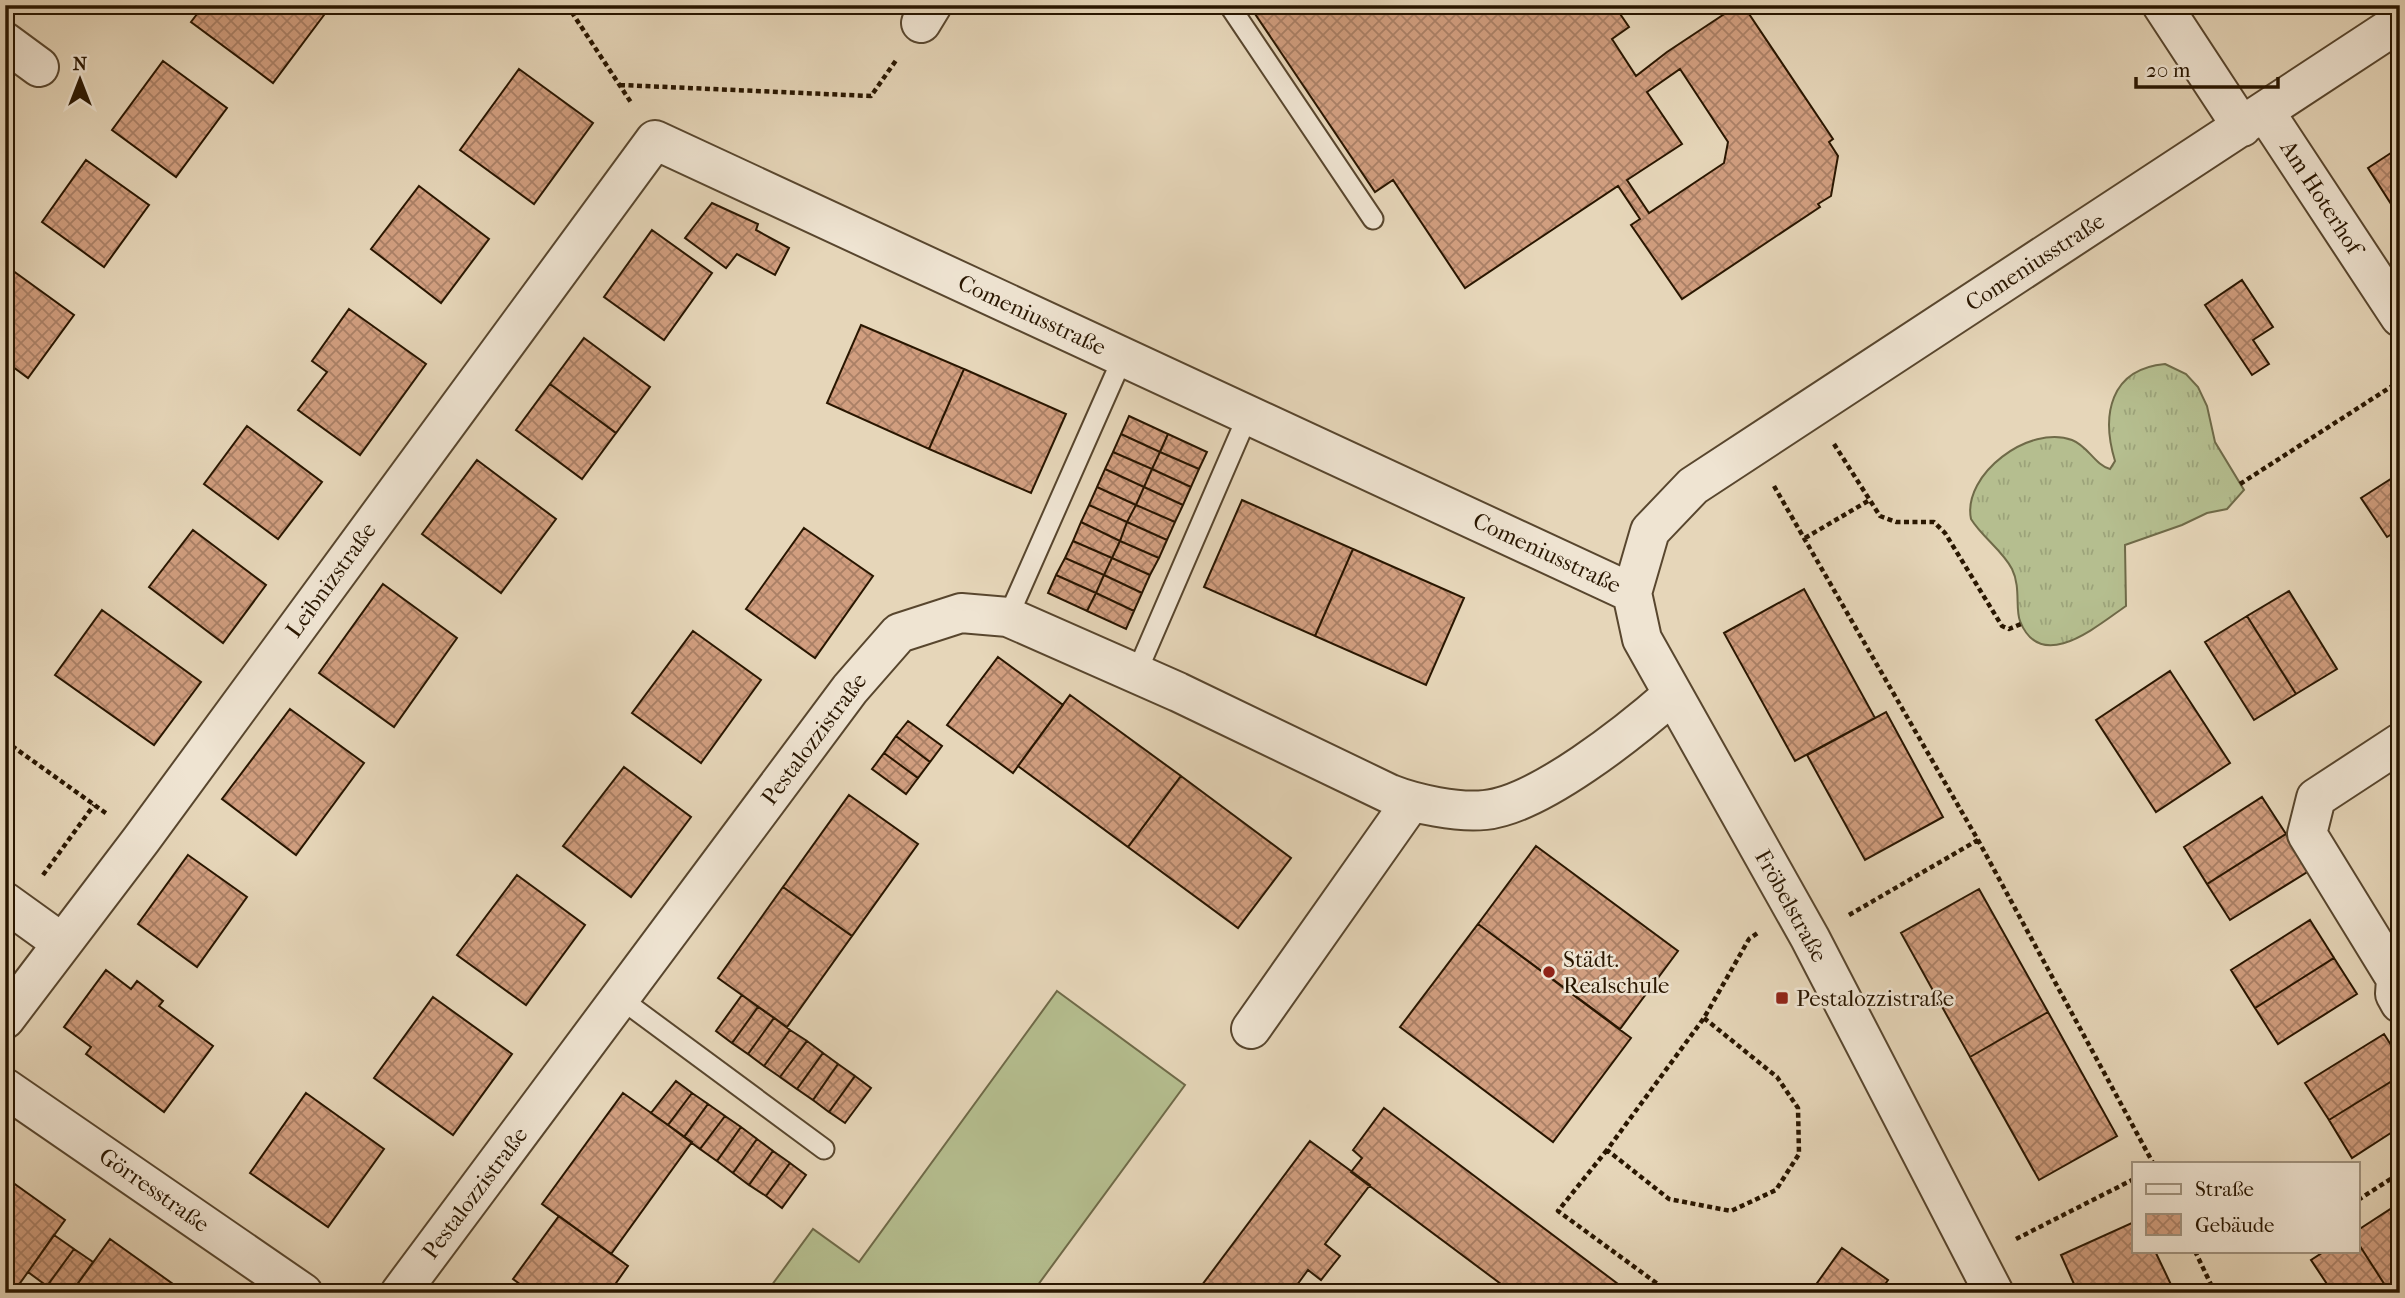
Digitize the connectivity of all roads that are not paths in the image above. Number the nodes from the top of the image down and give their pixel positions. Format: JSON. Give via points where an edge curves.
{"nodes":[{"id":1,"x":1229,"y":5,"type":"edge"},
{"id":2,"x":2162,"y":5,"type":"edge"},
{"id":3,"x":2400,"y":22,"type":"edge"},
{"id":4,"x":6,"y":43,"type":"edge"},
{"id":5,"x":39,"y":67,"type":"dead end"},
{"id":6,"x":2253,"y":119,"type":"junction"},
{"id":7,"x":655,"y":140,"type":"joint"},
{"id":8,"x":1373,"y":219,"type":"dead end"},
{"id":9,"x":2400,"y":317,"type":"edge"},
{"id":10,"x":1123,"y":356,"type":"junction"},
{"id":11,"x":1248,"y":415,"type":"junction"},
{"id":12,"x":1632,"y":593,"type":"junction"},
{"id":13,"x":1008,"y":617,"type":"junction"},
{"id":14,"x":1136,"y":674,"type":"junction"},
{"id":15,"x":1672,"y":695,"type":"junction"},
{"id":16,"x":2400,"y":743,"type":"edge"},
{"id":17,"x":1411,"y":802,"type":"junction"},
{"id":18,"x":11,"y":906,"type":"edge"},
{"id":19,"x":62,"y":943,"type":"junction"},
{"id":20,"x":621,"y":999,"type":"junction"},
{"id":21,"x":2400,"y":1003,"type":"edge"},
{"id":22,"x":5,"y":1019,"type":"edge"},
{"id":23,"x":1251,"y":1029,"type":"dead end"},
{"id":24,"x":5,"y":1088,"type":"edge"},
{"id":25,"x":824,"y":1149,"type":"dead end"},
{"id":26,"x":303,"y":1293,"type":"edge"},
{"id":27,"x":400,"y":1293,"type":"edge"},
{"id":28,"x":1994,"y":1293,"type":"edge"}],
"edges":[{"from":1,"to":8,"type":"lane"},
{"from":2,"to":6,"type":"street","name":"Am Hoterhof"},
{"from":3,"to":6,"type":"street","name":"Comeniusstraße"},
{"from":4,"to":5,"type":"street"},
{"from":6,"to":9,"type":"street","name":"Am Hoterhof"},
{"from":6,"to":12,"type":"street","name":"Comeniusstraße","via":[[1693,486],[1650,531]]},
{"from":7,"to":10,"type":"street","name":"Comeniusstraße"},
{"from":7,"to":19,"type":"street","name":"Leibnizstraße"},
{"from":10,"to":11,"type":"street","name":"Comeniusstraße"},
{"from":10,"to":13,"type":"lane"},
{"from":11,"to":12,"type":"street","name":"Comeniusstraße"},
{"from":11,"to":14,"type":"lane"},
{"from":12,"to":15,"type":"street","name":"Fröbelstraße","via":[[1642,639]]},
{"from":13,"to":14,"type":"street","name":"Pestalozzistraße"},
{"from":13,"to":20,"type":"street","name":"Pestalozzistraße","via":[[961,613],[899,633],[850,689]]},
{"from":14,"to":17,"type":"street","name":"Pestalozzistraße"},
{"from":15,"to":17,"type":"street","name":"Pestalozzistraße","via":[[1621,739],[1526,797],[1485,810]]},
{"from":15,"to":28,"type":"street","name":"Fröbelstraße","via":[[1802,923]]},
{"from":16,"to":21,"type":"street","via":[[2316,798],[2307,834],[2396,979]]},
{"from":17,"to":23,"type":"street"},
{"from":18,"to":19,"type":"street"},
{"from":19,"to":22,"type":"street","name":"Leibnizstraße"},
{"from":20,"to":25,"type":"lane"},
{"from":20,"to":27,"type":"street","name":"Pestalozzistraße"},
{"from":24,"to":26,"type":"street","name":"Görresstraße"}]}
